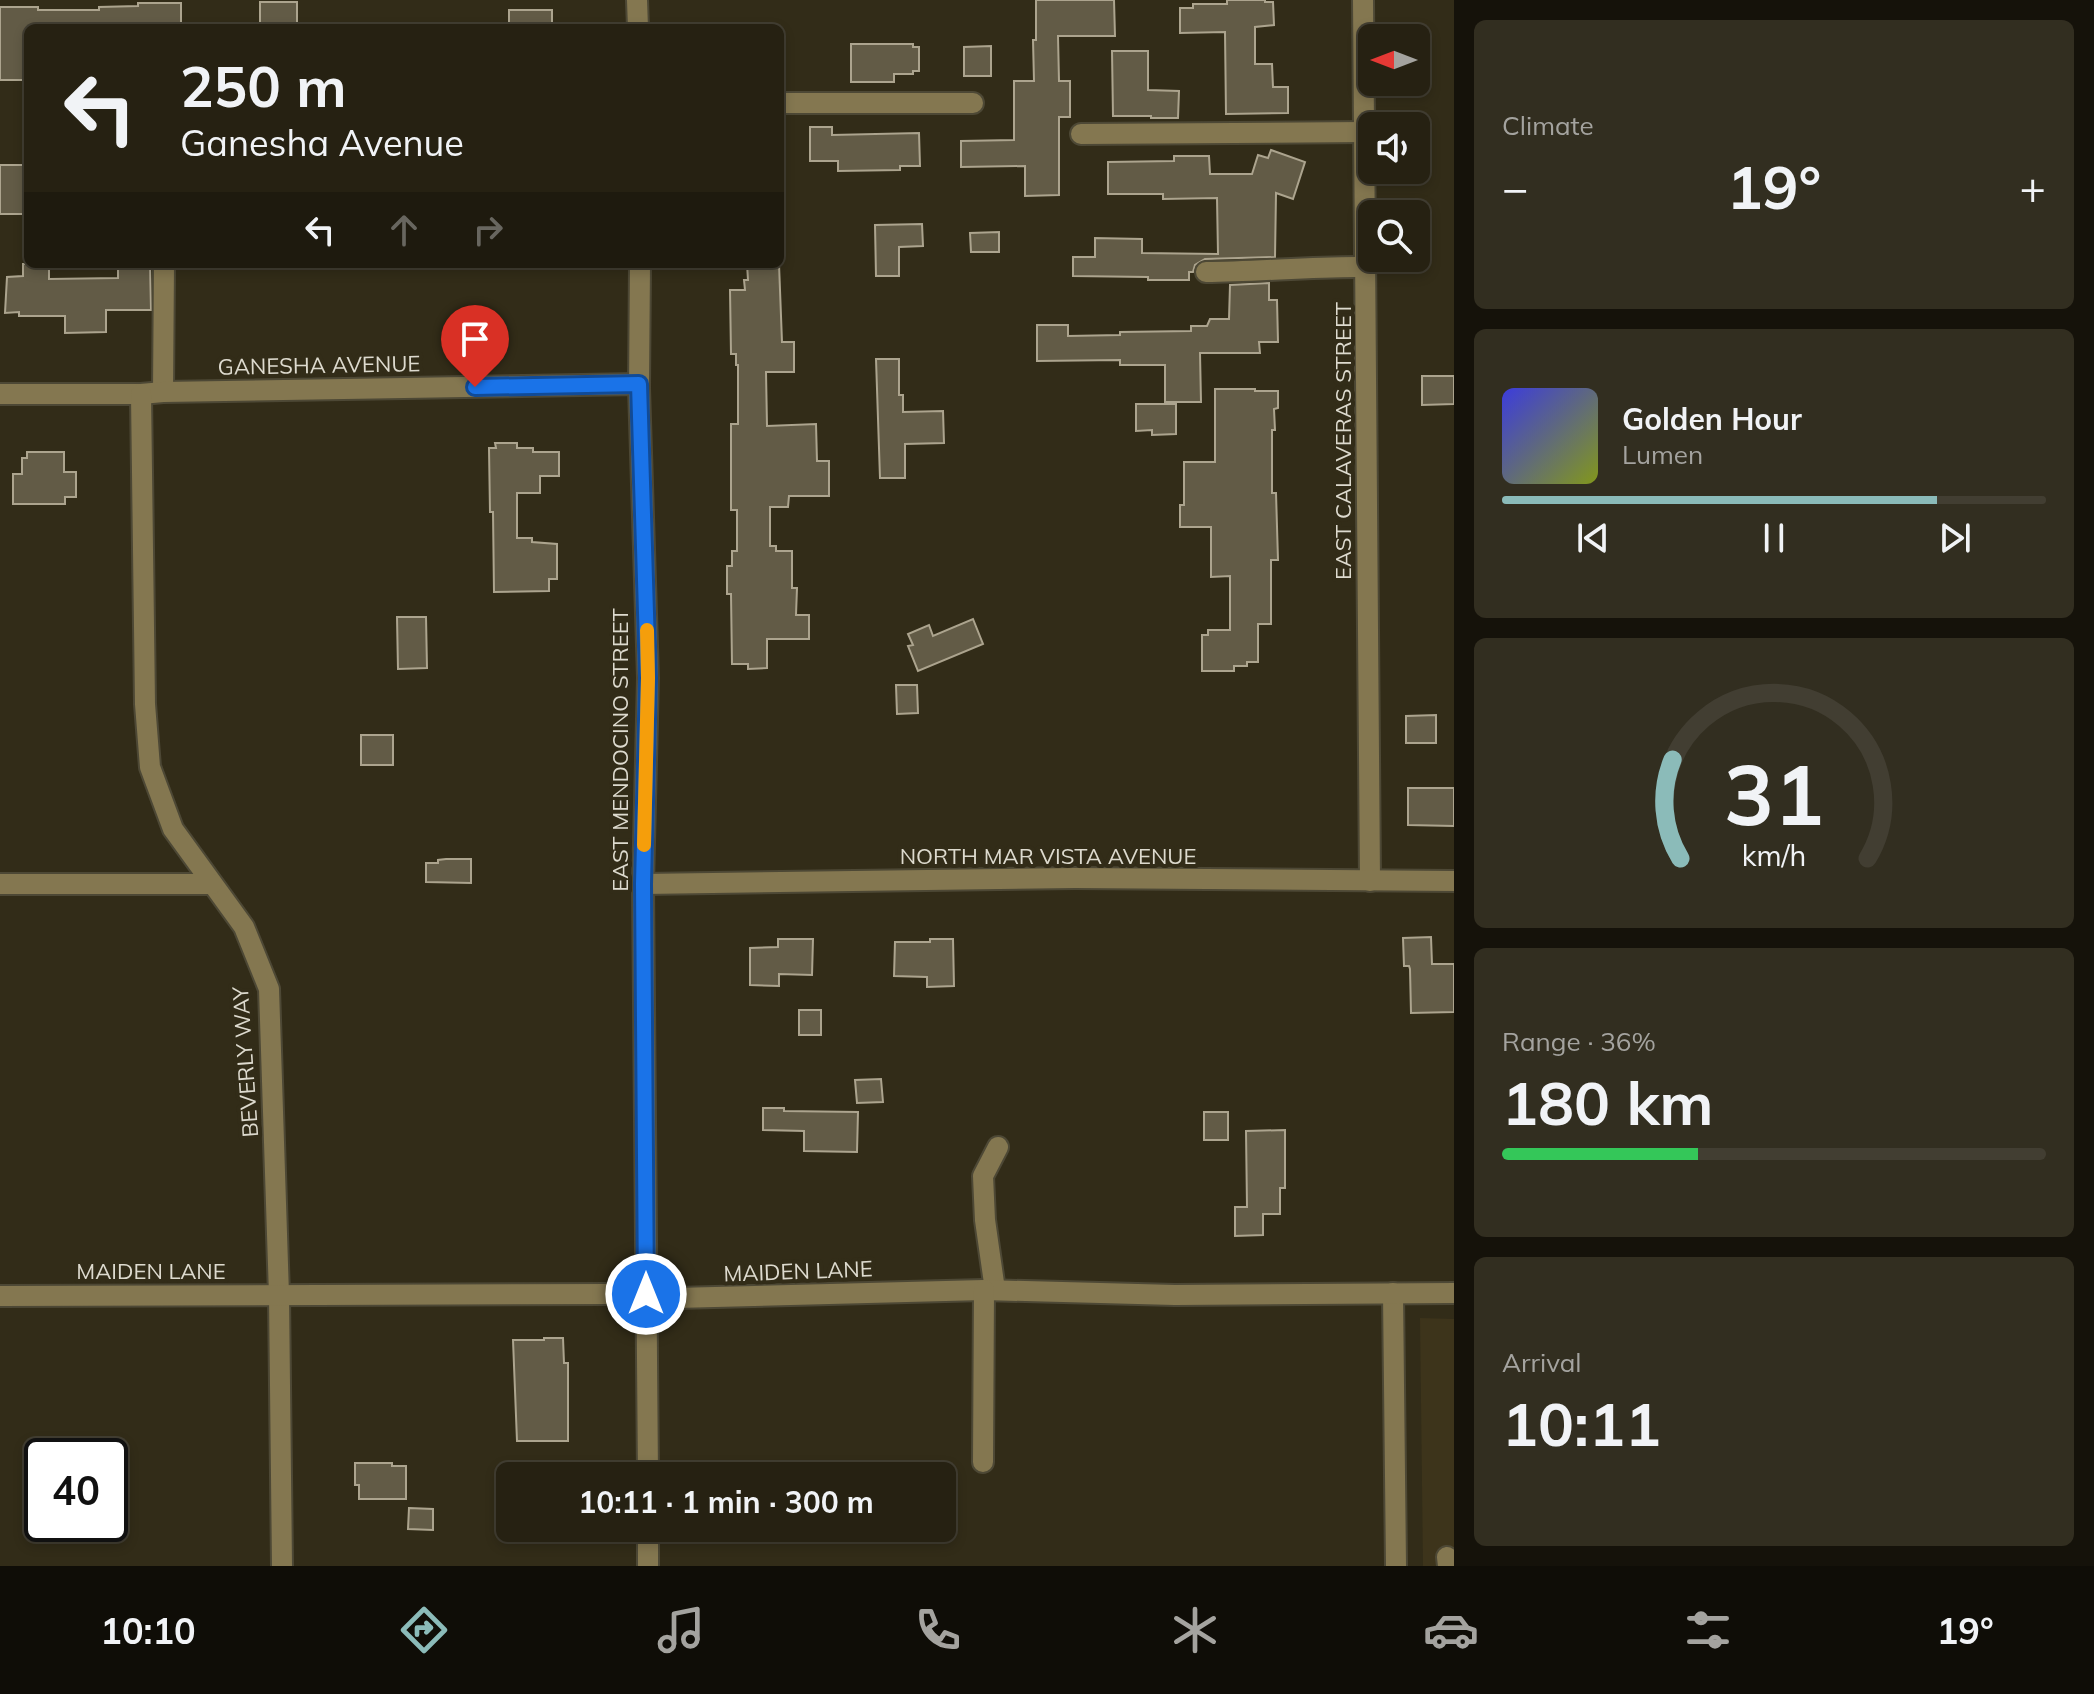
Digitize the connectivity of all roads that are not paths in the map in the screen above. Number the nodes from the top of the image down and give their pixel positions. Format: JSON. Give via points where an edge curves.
{"nodes":[{"id":1,"x":637,"y":0,"type":"edge"},
{"id":2,"x":1363,"y":0,"type":"edge"},
{"id":3,"x":638,"y":24,"type":"edge"},
{"id":4,"x":784,"y":103,"type":"edge"},
{"id":5,"x":973,"y":103,"type":"dead end"},
{"id":6,"x":1365,"y":112,"type":"edge"},
{"id":7,"x":1358,"y":132,"type":"edge"},
{"id":8,"x":1081,"y":134,"type":"dead end"},
{"id":9,"x":1358,"y":267,"type":"edge"},
{"id":10,"x":164,"y":268,"type":"edge"},
{"id":11,"x":640,"y":268,"type":"edge"},
{"id":12,"x":1206,"y":272,"type":"dead end"},
{"id":13,"x":1366,"y":272,"type":"edge"},
{"id":14,"x":639,"y":384,"type":"junction"},
{"id":15,"x":163,"y":392,"type":"junction"},
{"id":16,"x":0,"y":394,"type":"edge"},
{"id":17,"x":141,"y":394,"type":"junction"},
{"id":18,"x":1370,"y":881,"type":"junction"},
{"id":19,"x":1454,"y":881,"type":"edge"},
{"id":20,"x":0,"y":884,"type":"edge"},
{"id":21,"x":212,"y":884,"type":"junction"},
{"id":22,"x":643,"y":884,"type":"junction"},
{"id":23,"x":998,"y":1147,"type":"dead end"},
{"id":24,"x":990,"y":1290,"type":"junction"},
{"id":25,"x":1393,"y":1293,"type":"junction"},
{"id":26,"x":1454,"y":1293,"type":"edge"},
{"id":27,"x":646,"y":1294,"type":"junction"},
{"id":28,"x":279,"y":1295,"type":"junction"},
{"id":29,"x":0,"y":1296,"type":"edge"},
{"id":30,"x":648,"y":1462,"type":"edge"},
{"id":31,"x":983,"y":1462,"type":"dead end"},
{"id":32,"x":648,"y":1542,"type":"edge"},
{"id":33,"x":282,"y":1566,"type":"edge"},
{"id":34,"x":648,"y":1566,"type":"edge"},
{"id":35,"x":1396,"y":1566,"type":"edge"}],
"edges":[{"from":1,"to":3,"type":"street"},
{"from":2,"to":6,"type":"street","name":"EAST CALAVERAS STREET"},
{"from":4,"to":5,"type":"street"},
{"from":7,"to":8,"type":"street"},
{"from":9,"to":12,"type":"street"},
{"from":10,"to":15,"type":"street"},
{"from":11,"to":14,"type":"street","name":"EAST MENDOCINO STREET"},
{"from":13,"to":18,"type":"street","name":"EAST CALAVERAS STREET"},
{"from":14,"to":15,"type":"street","name":"GANESHA AVENUE"},
{"from":14,"to":22,"type":"street","name":"EAST MENDOCINO STREET","via":[[648,678]]},
{"from":15,"to":17,"type":"street","name":"GANESHA AVENUE"},
{"from":16,"to":17,"type":"street","name":"GANESHA AVENUE"},
{"from":17,"to":21,"type":"street","name":"BEVERLY WAY","via":[[150,767],[173,829]]},
{"from":18,"to":19,"type":"street","name":"NORTH MAR VISTA AVENUE"},
{"from":18,"to":22,"type":"street","name":"NORTH MAR VISTA AVENUE","via":[[1075,878]]},
{"from":20,"to":21,"type":"street"},
{"from":21,"to":28,"type":"street","name":"BEVERLY WAY","via":[[244,927],[269,989]]},
{"from":22,"to":27,"type":"street","name":"EAST MENDOCINO STREET"},
{"from":23,"to":24,"type":"street","via":[[983,1176]]},
{"from":24,"to":25,"type":"street","name":"MAIDEN LANE"},
{"from":24,"to":27,"type":"street","name":"MAIDEN LANE","via":[[676,1298]]},
{"from":24,"to":31,"type":"street"},
{"from":25,"to":26,"type":"street","name":"MAIDEN LANE"},
{"from":25,"to":35,"type":"street"},
{"from":27,"to":28,"type":"street","name":"MAIDEN LANE"},
{"from":27,"to":30,"type":"street","name":"EAST MENDOCINO STREET"},
{"from":28,"to":29,"type":"street","name":"MAIDEN LANE"},
{"from":28,"to":33,"type":"street","name":"BEVERLY WAY"},
{"from":32,"to":34,"type":"street"}]}
